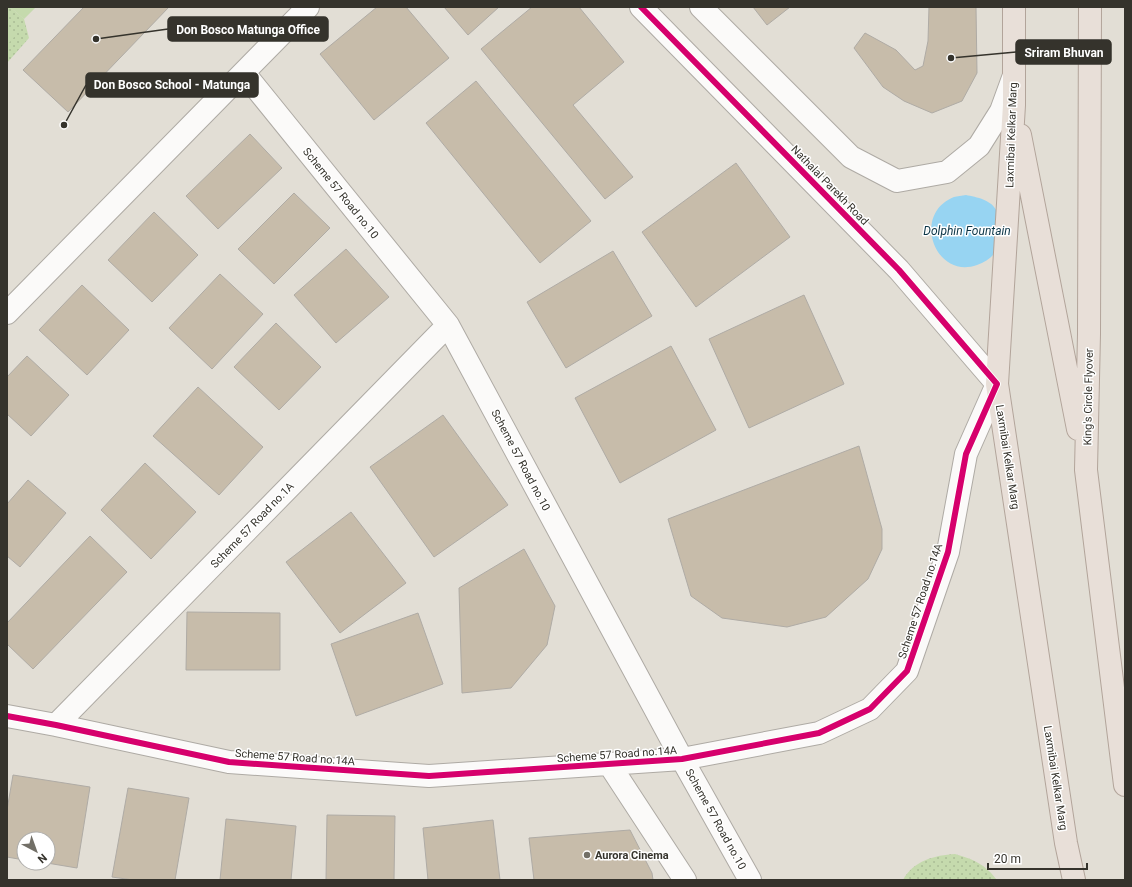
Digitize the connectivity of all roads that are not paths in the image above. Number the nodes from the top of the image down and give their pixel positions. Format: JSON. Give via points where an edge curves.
{"nodes":[{"id":1,"x":308,"y":7,"type":"edge"},
{"id":2,"x":641,"y":7,"type":"edge"},
{"id":3,"x":700,"y":7,"type":"edge"},
{"id":4,"x":1014,"y":7,"type":"edge"},
{"id":5,"x":1090,"y":7,"type":"edge"},
{"id":6,"x":244,"y":73,"type":"junction"},
{"id":7,"x":1014,"y":77,"type":"junction"},
{"id":8,"x":1014,"y":105,"type":"junction"},
{"id":9,"x":7,"y":313,"type":"edge"},
{"id":10,"x":448,"y":325,"type":"junction"},
{"id":11,"x":997,"y":384,"type":"junction"},
{"id":12,"x":1086,"y":470,"type":"junction"},
{"id":13,"x":7,"y":716,"type":"edge"},
{"id":14,"x":56,"y":725,"type":"junction"},
{"id":15,"x":682,"y":759,"type":"junction"},
{"id":16,"x":609,"y":764,"type":"junction"},
{"id":17,"x":1125,"y":785,"type":"edge"},
{"id":18,"x":684,"y":880,"type":"edge"},
{"id":19,"x":750,"y":880,"type":"edge"},
{"id":20,"x":1074,"y":880,"type":"edge"}],
"edges":[{"from":1,"to":6,"type":"street"},
{"from":2,"to":11,"type":"street","name":"Nathalal Parekh Road","via":[[899,270]]},
{"from":3,"to":7,"type":"street","via":[[851,157],[897,181],[947,172],[979,146],[1001,111]]},
{"from":4,"to":7,"type":"highway","name":"Laxmibai Kelkar Marg"},
{"from":5,"to":12,"type":"highway","name":"King's Circle Flyover"},
{"from":6,"to":9,"type":"street"},
{"from":6,"to":10,"type":"street","name":"Scheme 57 Road no.10"},
{"from":7,"to":8,"type":"highway","name":"Laxmibai Kelkar Marg"},
{"from":8,"to":11,"type":"highway","name":"Laxmibai Kelkar Marg"},
{"from":8,"to":12,"type":"highway"},
{"from":10,"to":14,"type":"street","name":"Scheme 57 Road no.1A"},
{"from":10,"to":15,"type":"street","name":"Scheme 57 Road no.10"},
{"from":11,"to":15,"type":"street","name":"Scheme 57 Road no.14A","via":[[966,454],[948,552],[907,671],[870,709],[819,733]]},
{"from":11,"to":20,"type":"highway","name":"Laxmibai Kelkar Marg","via":[[1066,844]]},
{"from":12,"to":17,"type":"highway","name":"King's Circle Flyover"},
{"from":13,"to":14,"type":"street","name":"Scheme 57 Road no.14A"},
{"from":14,"to":16,"type":"street","name":"Scheme 57 Road no.14A","via":[[229,762],[428,776]]},
{"from":15,"to":16,"type":"street","name":"Scheme 57 Road no.14A"},
{"from":15,"to":19,"type":"street","name":"Scheme 57 Road no.10"},
{"from":16,"to":18,"type":"street"}]}
